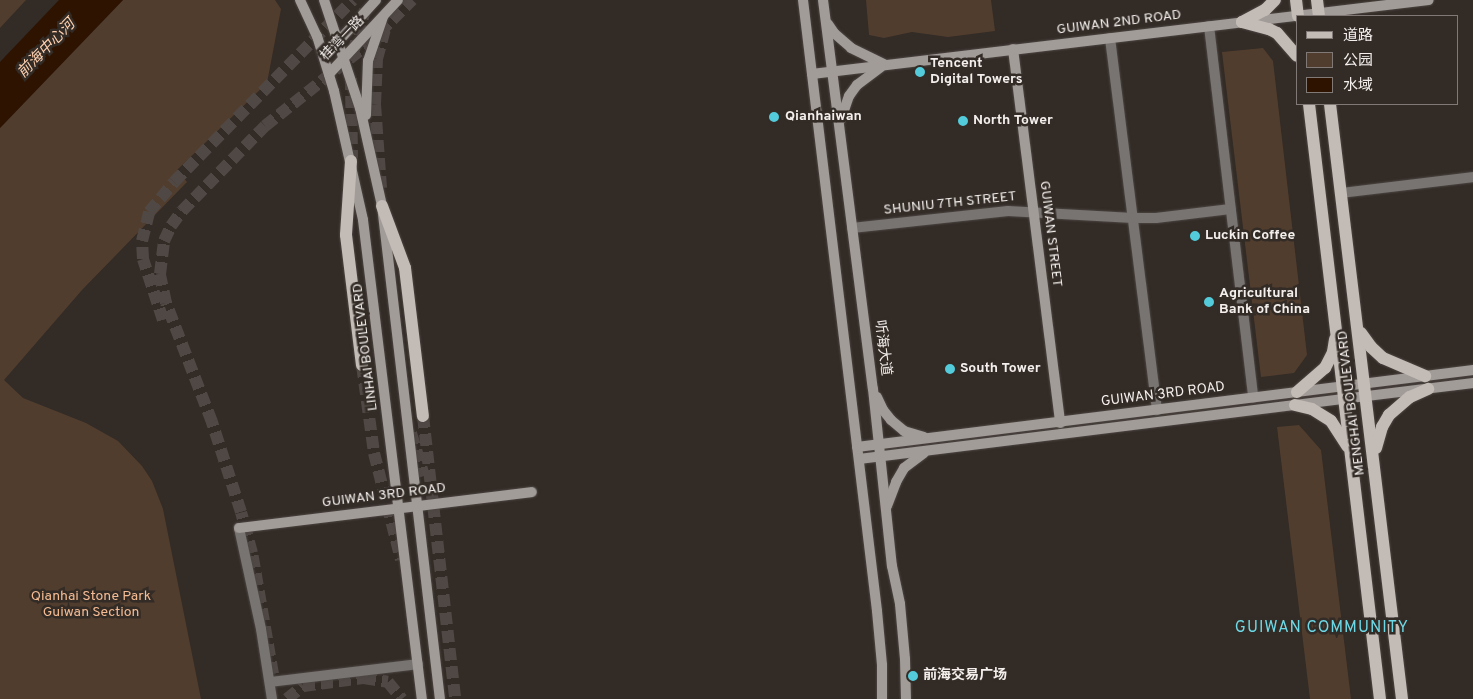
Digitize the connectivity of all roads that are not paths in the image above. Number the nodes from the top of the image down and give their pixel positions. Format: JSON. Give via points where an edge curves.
{"nodes":[{"id":1,"x":300,"y":0,"type":"edge"},
{"id":2,"x":324,"y":0,"type":"edge"},
{"id":3,"x":376,"y":0,"type":"edge"},
{"id":4,"x":398,"y":0,"type":"edge"},
{"id":5,"x":803,"y":0,"type":"edge"},
{"id":6,"x":823,"y":0,"type":"edge"},
{"id":7,"x":1275,"y":0,"type":"edge"},
{"id":8,"x":1296,"y":0,"type":"edge"},
{"id":9,"x":1429,"y":0,"type":"edge"},
{"id":10,"x":1318,"y":10,"type":"edge"},
{"id":11,"x":1298,"y":15,"type":"edge"},
{"id":12,"x":1301,"y":15,"type":"edge"},
{"id":13,"x":1296,"y":16,"type":"edge"},
{"id":14,"x":383,"y":17,"type":"junction"},
{"id":15,"x":826,"y":21,"type":"junction"},
{"id":16,"x":1242,"y":22,"type":"junction"},
{"id":17,"x":1209,"y":26,"type":"junction"},
{"id":18,"x":1110,"y":38,"type":"junction"},
{"id":19,"x":339,"y":41,"type":"junction"},
{"id":20,"x":1013,"y":50,"type":"junction"},
{"id":21,"x":1296,"y":55,"type":"edge"},
{"id":22,"x":324,"y":57,"type":"junction"},
{"id":23,"x":344,"y":58,"type":"junction"},
{"id":24,"x":886,"y":65,"type":"junction"},
{"id":25,"x":832,"y":71,"type":"junction"},
{"id":26,"x":329,"y":74,"type":"junction"},
{"id":27,"x":812,"y":74,"type":"junction"},
{"id":28,"x":1308,"y":105,"type":"edge"},
{"id":29,"x":1330,"y":105,"type":"edge"},
{"id":30,"x":840,"y":130,"type":"junction"},
{"id":31,"x":367,"y":134,"type":"junction"},
{"id":32,"x":351,"y":161,"type":"junction"},
{"id":33,"x":1473,"y":177,"type":"edge"},
{"id":34,"x":1341,"y":193,"type":"junction"},
{"id":35,"x":382,"y":206,"type":"junction"},
{"id":36,"x":1230,"y":209,"type":"junction"},
{"id":37,"x":1033,"y":211,"type":"junction"},
{"id":38,"x":1133,"y":218,"type":"junction"},
{"id":39,"x":852,"y":228,"type":"junction"},
{"id":40,"x":1358,"y":324,"type":"junction"},
{"id":41,"x":1336,"y":327,"type":"junction"},
{"id":42,"x":362,"y":365,"type":"tunnel mouth"},
{"id":43,"x":1473,"y":370,"type":"edge"},
{"id":44,"x":1427,"y":382,"type":"junction"},
{"id":45,"x":1365,"y":383,"type":"junction"},
{"id":46,"x":1473,"y":383,"type":"edge"},
{"id":47,"x":1343,"y":386,"type":"junction"},
{"id":48,"x":873,"y":390,"type":"junction"},
{"id":49,"x":1297,"y":392,"type":"junction"},
{"id":50,"x":1253,"y":397,"type":"junction"},
{"id":51,"x":1366,"y":397,"type":"junction"},
{"id":52,"x":1345,"y":399,"type":"junction"},
{"id":53,"x":1295,"y":405,"type":"junction"},
{"id":54,"x":1158,"y":410,"type":"junction"},
{"id":55,"x":423,"y":416,"type":"tunnel mouth"},
{"id":56,"x":1060,"y":423,"type":"junction"},
{"id":57,"x":935,"y":438,"type":"junction"},
{"id":58,"x":879,"y":445,"type":"junction"},
{"id":59,"x":857,"y":447,"type":"junction"},
{"id":60,"x":935,"y":450,"type":"junction"},
{"id":61,"x":880,"y":456,"type":"junction"},
{"id":62,"x":1374,"y":458,"type":"junction"},
{"id":63,"x":859,"y":459,"type":"junction"},
{"id":64,"x":1352,"y":460,"type":"junction"},
{"id":65,"x":532,"y":492,"type":"dead end"},
{"id":66,"x":417,"y":506,"type":"junction"},
{"id":67,"x":399,"y":508,"type":"junction"},
{"id":68,"x":885,"y":512,"type":"junction"},
{"id":69,"x":239,"y":528,"type":"joint"},
{"id":70,"x":418,"y":664,"type":"junction"},
{"id":71,"x":270,"y":682,"type":"junction"},
{"id":72,"x":272,"y":699,"type":"edge"},
{"id":73,"x":422,"y":699,"type":"edge"},
{"id":74,"x":440,"y":699,"type":"edge"},
{"id":75,"x":882,"y":699,"type":"edge"},
{"id":76,"x":906,"y":699,"type":"edge"},
{"id":77,"x":1380,"y":699,"type":"edge"},
{"id":78,"x":1402,"y":699,"type":"edge"}],
"edges":[{"from":1,"to":22,"type":"main road","name":"LINHAI BOULEVARD"},
{"from":2,"to":19,"type":"main road"},
{"from":3,"to":19,"type":"main road","name":"桂湾一路"},
{"from":4,"to":14,"type":"main road","name":"桂湾一路"},
{"from":5,"to":27,"type":"main road"},
{"from":6,"to":15,"type":"main road","name":"听海大道"},
{"from":7,"to":16,"type":"main road","via":[[1256,16]]},
{"from":8,"to":11,"type":"main road"},
{"from":9,"to":10,"type":"main road","name":"GUIWAN 2ND ROAD"},
{"from":10,"to":12,"type":"main road","name":"GUIWAN 2ND ROAD"},
{"from":13,"to":16,"type":"main road","name":"GUIWAN 2ND ROAD"},
{"from":14,"to":23,"type":"main road","name":"桂湾一路"},
{"from":14,"to":31,"type":"main road","via":[[368,61],[365,92]]},
{"from":15,"to":24,"type":"main road","via":[[851,48]]},
{"from":15,"to":25,"type":"main road","name":"听海大道"},
{"from":16,"to":17,"type":"main road","name":"GUIWAN 2ND ROAD"},
{"from":16,"to":21,"type":"main road","via":[[1269,29]]},
{"from":17,"to":18,"type":"main road","name":"GUIWAN 2ND ROAD"},
{"from":17,"to":36,"type":"street"},
{"from":18,"to":20,"type":"main road","name":"GUIWAN 2ND ROAD"},
{"from":18,"to":38,"type":"street"},
{"from":19,"to":22,"type":"main road","name":"桂湾一路"},
{"from":19,"to":23,"type":"main road"},
{"from":20,"to":24,"type":"main road","name":"GUIWAN 2ND ROAD"},
{"from":20,"to":37,"type":"main road","name":"GUIWAN STREET"},
{"from":22,"to":26,"type":"main road","name":"LINHAI BOULEVARD"},
{"from":23,"to":26,"type":"main road","name":"桂湾一路"},
{"from":23,"to":31,"type":"main road"},
{"from":24,"to":25,"type":"main road","name":"GUIWAN 2ND ROAD"},
{"from":24,"to":30,"type":"main road","via":[[868,75],[849,96],[841,116]]},
{"from":25,"to":27,"type":"main road","name":"GUIWAN 2ND ROAD"},
{"from":25,"to":30,"type":"main road","name":"听海大道"},
{"from":26,"to":32,"type":"main road","name":"LINHAI BOULEVARD"},
{"from":27,"to":59,"type":"main road"},
{"from":28,"to":41,"type":"main road","name":"MENGHAI BOULEVARD"},
{"from":29,"to":34,"type":"main road","name":"MENGHAI BOULEVARD"},
{"from":30,"to":39,"type":"main road","name":"听海大道"},
{"from":31,"to":35,"type":"main road"},
{"from":32,"to":42,"type":"main road","via":[[346,235]]},
{"from":32,"to":67,"type":"main road","name":"LINHAI BOULEVARD","via":[[368,254]]},
{"from":33,"to":34,"type":"street"},
{"from":34,"to":40,"type":"main road","name":"MENGHAI BOULEVARD"},
{"from":35,"to":55,"type":"main road","via":[[405,268]]},
{"from":35,"to":66,"type":"main road"},
{"from":36,"to":38,"type":"street","name":"SHUNIU 7TH STREET"},
{"from":36,"to":50,"type":"street"},
{"from":37,"to":38,"type":"street","name":"SHUNIU 7TH STREET"},
{"from":37,"to":39,"type":"street","name":"SHUNIU 7TH STREET","via":[[982,212]]},
{"from":37,"to":56,"type":"main road","name":"GUIWAN STREET"},
{"from":38,"to":54,"type":"street"},
{"from":39,"to":48,"type":"main road","name":"听海大道"},
{"from":40,"to":44,"type":"main road","via":[[1365,340],[1383,358]]},
{"from":40,"to":45,"type":"main road","name":"MENGHAI BOULEVARD"},
{"from":41,"to":47,"type":"main road","name":"MENGHAI BOULEVARD"},
{"from":41,"to":49,"type":"main road","via":[[1333,352],[1325,368]]},
{"from":43,"to":44,"type":"main road","name":"GUIWAN 3RD ROAD"},
{"from":44,"to":45,"type":"main road","name":"GUIWAN 3RD ROAD"},
{"from":44,"to":46,"type":"main road","name":"GUIWAN 3RD ROAD"},
{"from":44,"to":51,"type":"main road","name":"GUIWAN 3RD ROAD"},
{"from":44,"to":62,"type":"main road","via":[[1389,415]]},
{"from":45,"to":47,"type":"main road","name":"GUIWAN 3RD ROAD"},
{"from":45,"to":51,"type":"main road","name":"MENGHAI BOULEVARD"},
{"from":47,"to":49,"type":"main road","name":"GUIWAN 3RD ROAD"},
{"from":47,"to":52,"type":"main road","name":"MENGHAI BOULEVARD"},
{"from":48,"to":57,"type":"main road","via":[[883,410],[904,430],[916,436]]},
{"from":48,"to":58,"type":"main road","name":"听海大道"},
{"from":49,"to":50,"type":"main road","name":"GUIWAN 3RD ROAD"},
{"from":50,"to":54,"type":"main road","name":"GUIWAN 3RD ROAD"},
{"from":51,"to":52,"type":"main road","name":"GUIWAN 3RD ROAD"},
{"from":51,"to":62,"type":"main road","name":"MENGHAI BOULEVARD"},
{"from":52,"to":53,"type":"main road","name":"GUIWAN 3RD ROAD"},
{"from":52,"to":64,"type":"main road","name":"MENGHAI BOULEVARD"},
{"from":53,"to":60,"type":"main road","name":"GUIWAN 3RD ROAD"},
{"from":53,"to":64,"type":"main road","via":[[1312,409],[1331,421],[1344,439]]},
{"from":54,"to":56,"type":"main road","name":"GUIWAN 3RD ROAD"},
{"from":56,"to":57,"type":"main road","name":"GUIWAN 3RD ROAD"},
{"from":57,"to":58,"type":"main road","name":"GUIWAN 3RD ROAD"},
{"from":58,"to":59,"type":"main road","name":"GUIWAN 3RD ROAD"},
{"from":58,"to":61,"type":"main road","name":"听海大道"},
{"from":59,"to":63,"type":"main road"},
{"from":60,"to":61,"type":"main road","name":"GUIWAN 3RD ROAD"},
{"from":60,"to":68,"type":"main road","via":[[920,455],[904,468]]},
{"from":61,"to":63,"type":"main road","name":"GUIWAN 3RD ROAD"},
{"from":61,"to":68,"type":"main road","name":"听海大道"},
{"from":62,"to":78,"type":"main road","name":"MENGHAI BOULEVARD"},
{"from":63,"to":75,"type":"main road","via":[[879,629]]},
{"from":64,"to":77,"type":"main road","name":"MENGHAI BOULEVARD"},
{"from":65,"to":66,"type":"main road","name":"GUIWAN 3RD ROAD"},
{"from":66,"to":67,"type":"main road","name":"GUIWAN 3RD ROAD"},
{"from":66,"to":74,"type":"main road"},
{"from":67,"to":69,"type":"main road","name":"GUIWAN 3RD ROAD"},
{"from":67,"to":70,"type":"main road","name":"LINHAI BOULEVARD"},
{"from":68,"to":76,"type":"main road","name":"听海大道","via":[[901,614]]},
{"from":69,"to":71,"type":"street"},
{"from":70,"to":71,"type":"street"},
{"from":70,"to":73,"type":"main road","name":"LINHAI BOULEVARD"},
{"from":71,"to":72,"type":"street"}]}
